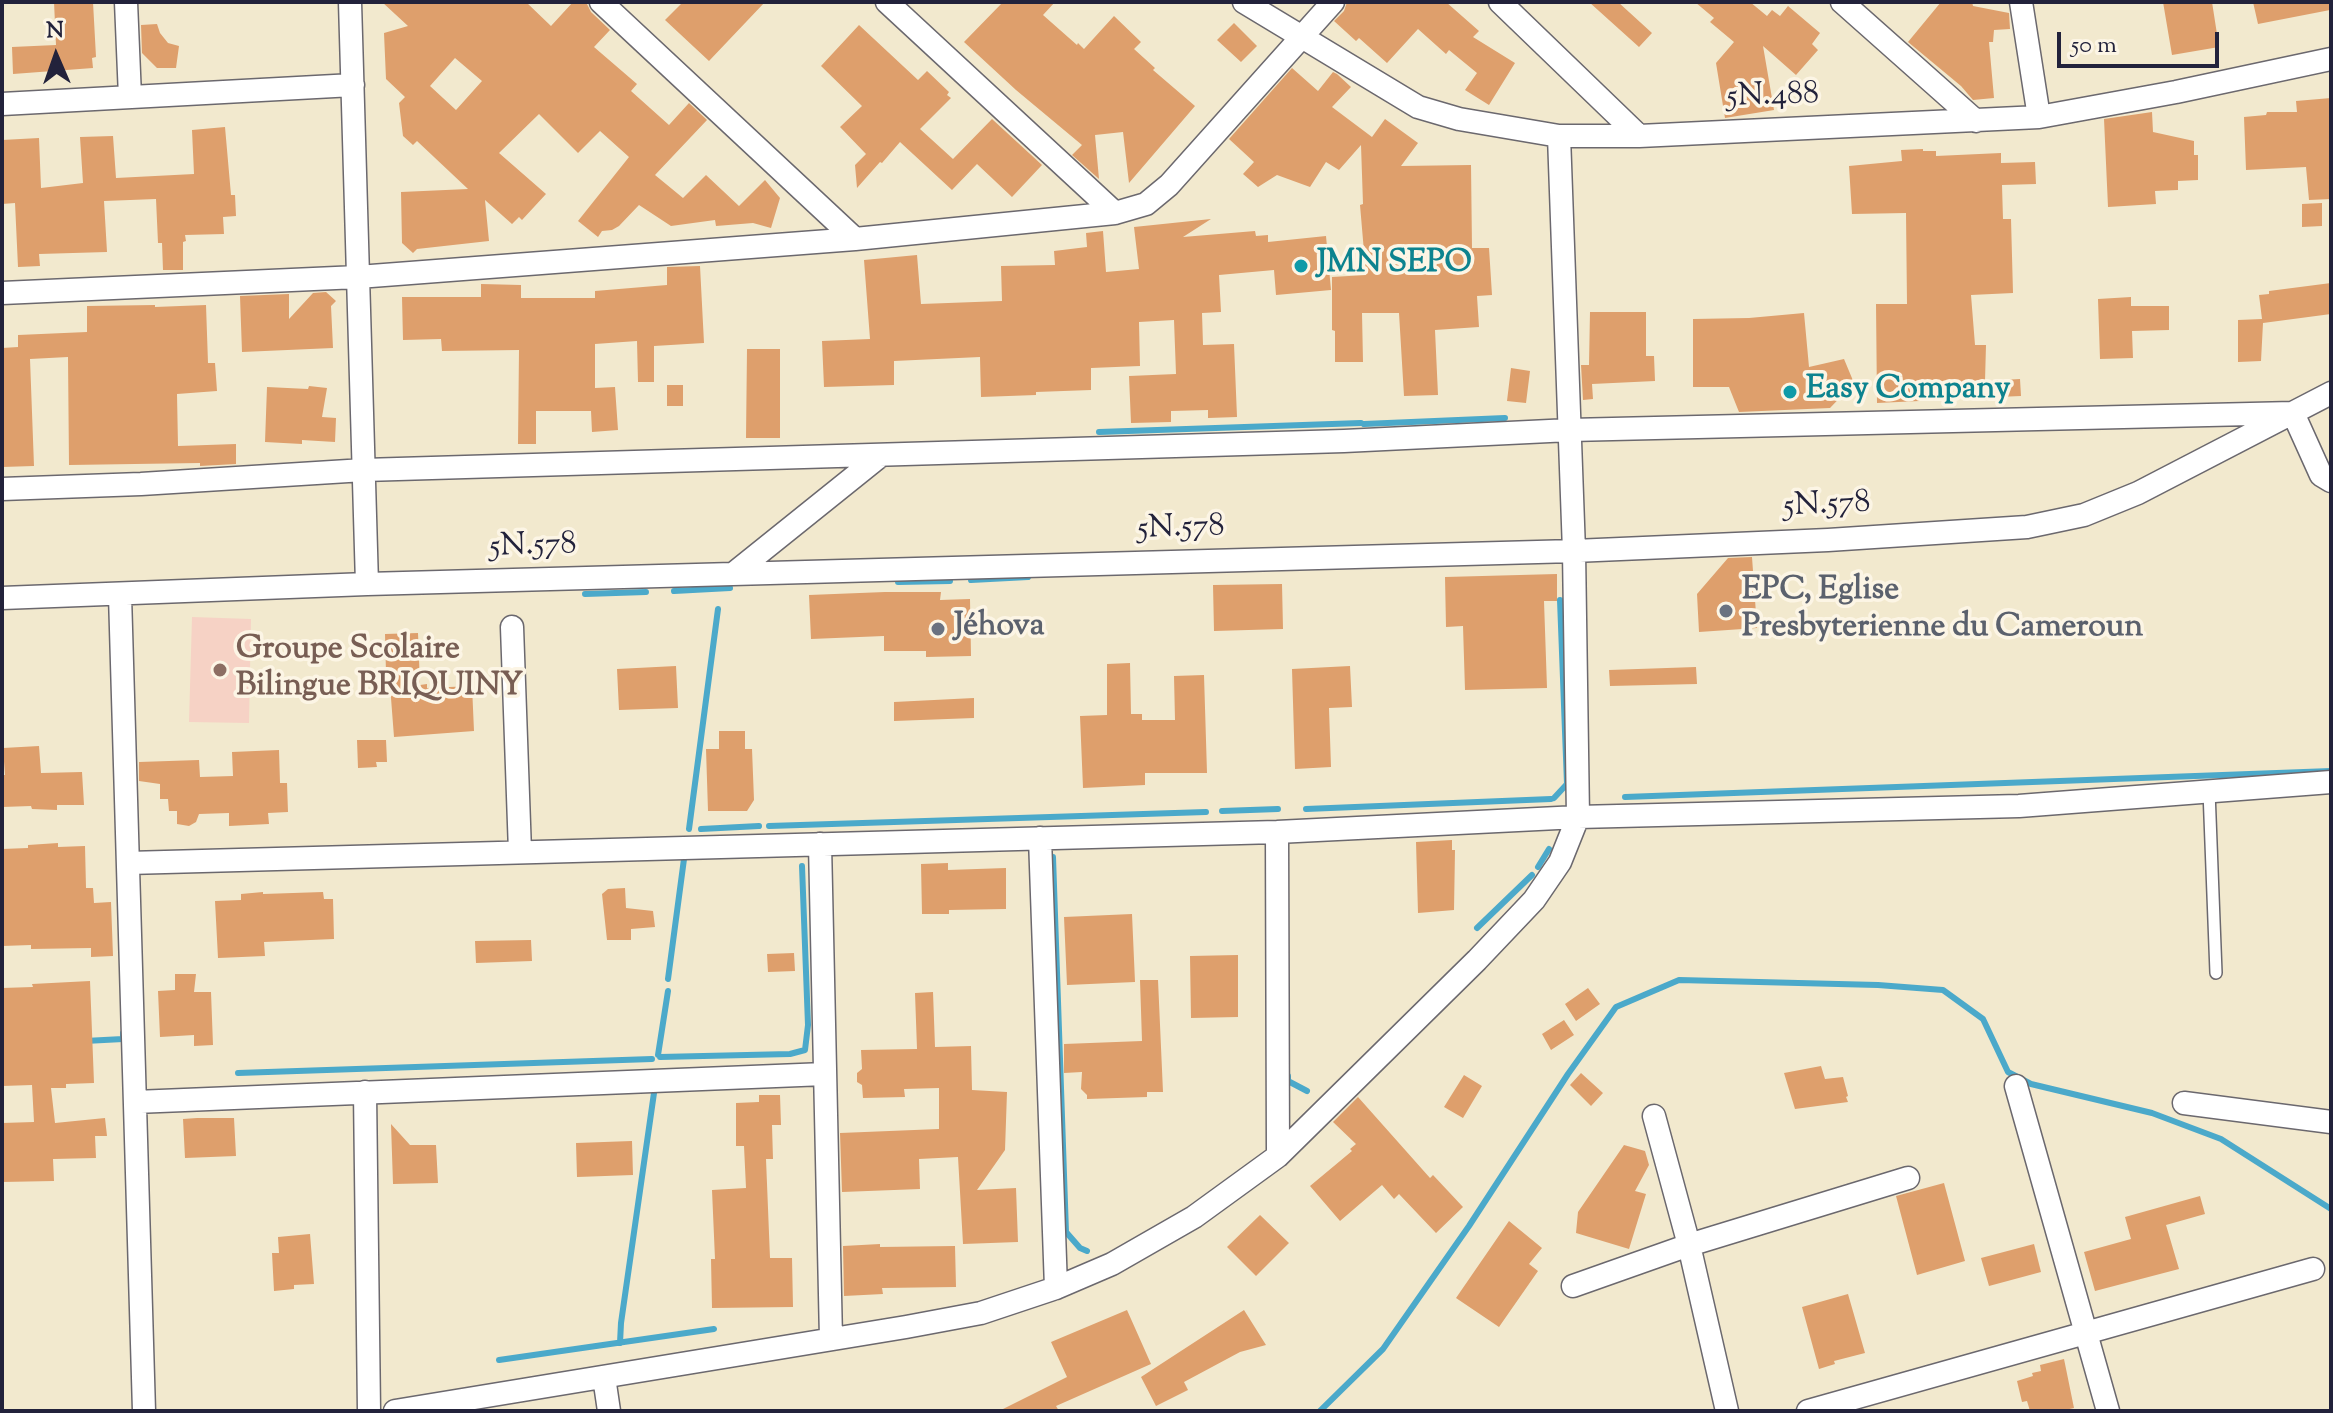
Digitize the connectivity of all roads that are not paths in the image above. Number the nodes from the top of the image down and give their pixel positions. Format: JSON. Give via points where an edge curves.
{"nodes":[{"id":1,"x":126,"y":2,"type":"edge"},
{"id":2,"x":350,"y":2,"type":"edge"},
{"id":3,"x":601,"y":2,"type":"edge"},
{"id":4,"x":887,"y":2,"type":"edge"},
{"id":5,"x":1244,"y":2,"type":"edge"},
{"id":6,"x":1333,"y":2,"type":"edge"},
{"id":7,"x":1500,"y":2,"type":"edge"},
{"id":8,"x":1842,"y":2,"type":"edge"},
{"id":9,"x":2021,"y":2,"type":"edge"},
{"id":10,"x":1302,"y":39,"type":"junction"},
{"id":11,"x":2331,"y":59,"type":"edge"},
{"id":12,"x":353,"y":85,"type":"junction"},
{"id":13,"x":130,"y":97,"type":"junction"},
{"id":14,"x":2,"y":104,"type":"edge"},
{"id":15,"x":2039,"y":117,"type":"junction"},
{"id":16,"x":1976,"y":121,"type":"junction"},
{"id":17,"x":1559,"y":136,"type":"junction"},
{"id":18,"x":1639,"y":136,"type":"junction"},
{"id":19,"x":1115,"y":213,"type":"junction"},
{"id":20,"x":855,"y":239,"type":"junction"},
{"id":21,"x":358,"y":277,"type":"junction"},
{"id":22,"x":2,"y":293,"type":"edge"},
{"id":23,"x":2331,"y":393,"type":"edge"},
{"id":24,"x":2293,"y":413,"type":"junction"},
{"id":25,"x":1570,"y":430,"type":"junction"},
{"id":26,"x":880,"y":456,"type":"junction"},
{"id":27,"x":364,"y":470,"type":"junction"},
{"id":28,"x":2331,"y":481,"type":"edge"},
{"id":29,"x":2,"y":489,"type":"edge"},
{"id":30,"x":1574,"y":551,"type":"junction"},
{"id":31,"x":733,"y":574,"type":"junction"},
{"id":32,"x":367,"y":584,"type":"junction"},
{"id":33,"x":120,"y":595,"type":"junction"},
{"id":34,"x":2,"y":598,"type":"edge"},
{"id":35,"x":512,"y":627,"type":"dead end"},
{"id":36,"x":2331,"y":782,"type":"edge"},
{"id":37,"x":2209,"y":791,"type":"junction"},
{"id":38,"x":1578,"y":817,"type":"junction"},
{"id":39,"x":1277,"y":832,"type":"junction"},
{"id":40,"x":1040,"y":838,"type":"junction"},
{"id":41,"x":820,"y":844,"type":"junction"},
{"id":42,"x":520,"y":852,"type":"junction"},
{"id":43,"x":128,"y":863,"type":"junction"},
{"id":44,"x":2216,"y":973,"type":"dead end"},
{"id":45,"x":825,"y":1074,"type":"junction"},
{"id":46,"x":2016,"y":1086,"type":"dead end"},
{"id":47,"x":365,"y":1092,"type":"junction"},
{"id":48,"x":135,"y":1102,"type":"junction"},
{"id":49,"x":2184,"y":1103,"type":"dead end"},
{"id":50,"x":1654,"y":1116,"type":"dead end"},
{"id":51,"x":2331,"y":1122,"type":"edge"},
{"id":52,"x":1278,"y":1156,"type":"junction"},
{"id":53,"x":1908,"y":1178,"type":"dead end"},
{"id":54,"x":1689,"y":1245,"type":"junction"},
{"id":55,"x":2313,"y":1269,"type":"dead end"},
{"id":56,"x":1573,"y":1286,"type":"dead end"},
{"id":57,"x":1056,"y":1288,"type":"junction"},
{"id":58,"x":2084,"y":1333,"type":"junction"},
{"id":59,"x":831,"y":1339,"type":"junction"},
{"id":60,"x":604,"y":1377,"type":"junction"},
{"id":61,"x":144,"y":1411,"type":"edge"},
{"id":62,"x":369,"y":1411,"type":"edge"},
{"id":63,"x":395,"y":1411,"type":"edge"},
{"id":64,"x":609,"y":1411,"type":"edge"},
{"id":65,"x":1727,"y":1411,"type":"edge"},
{"id":66,"x":1808,"y":1411,"type":"edge"},
{"id":67,"x":2108,"y":1411,"type":"edge"}],
"edges":[{"from":1,"to":13,"type":"street"},
{"from":2,"to":12,"type":"street"},
{"from":3,"to":20,"type":"street"},
{"from":4,"to":19,"type":"street"},
{"from":5,"to":10,"type":"street","name":"5N.488"},
{"from":6,"to":10,"type":"street"},
{"from":7,"to":18,"type":"street"},
{"from":8,"to":16,"type":"street"},
{"from":9,"to":15,"type":"street"},
{"from":10,"to":17,"type":"street","name":"5N.488","via":[[1418,107]]},
{"from":10,"to":19,"type":"street","via":[[1169,185],[1146,204]]},
{"from":11,"to":15,"type":"street","name":"5N.488"},
{"from":12,"to":13,"type":"street"},
{"from":12,"to":21,"type":"street"},
{"from":13,"to":14,"type":"street"},
{"from":15,"to":16,"type":"street","name":"5N.488"},
{"from":16,"to":18,"type":"street","name":"5N.488"},
{"from":17,"to":18,"type":"street","name":"5N.488"},
{"from":17,"to":25,"type":"street"},
{"from":19,"to":20,"type":"street"},
{"from":20,"to":21,"type":"street"},
{"from":21,"to":22,"type":"street"},
{"from":21,"to":27,"type":"street"},
{"from":23,"to":24,"type":"street","name":"5N.578"},
{"from":24,"to":25,"type":"street"},
{"from":24,"to":28,"type":"street","via":[[2321,475]]},
{"from":24,"to":30,"type":"street","name":"5N.578","via":[[2138,493],[2084,515],[2027,527]]},
{"from":25,"to":26,"type":"street"},
{"from":25,"to":30,"type":"street"},
{"from":26,"to":27,"type":"street"},
{"from":26,"to":31,"type":"street"},
{"from":27,"to":29,"type":"street"},
{"from":27,"to":32,"type":"street"},
{"from":30,"to":31,"type":"street","name":"5N.578"},
{"from":30,"to":38,"type":"street"},
{"from":31,"to":32,"type":"street","name":"5N.578"},
{"from":32,"to":33,"type":"street","name":"5N.578"},
{"from":33,"to":34,"type":"street","name":"5N.578"},
{"from":33,"to":43,"type":"street"},
{"from":35,"to":42,"type":"street"},
{"from":36,"to":37,"type":"street"},
{"from":37,"to":38,"type":"street","via":[[2019,806]]},
{"from":37,"to":44,"type":"lane"},
{"from":38,"to":39,"type":"street"},
{"from":38,"to":52,"type":"street","via":[[1560,862],[1534,900]]},
{"from":39,"to":40,"type":"street"},
{"from":39,"to":52,"type":"street"},
{"from":40,"to":41,"type":"street"},
{"from":40,"to":57,"type":"street"},
{"from":41,"to":42,"type":"street"},
{"from":41,"to":45,"type":"street"},
{"from":42,"to":43,"type":"street"},
{"from":43,"to":48,"type":"street"},
{"from":45,"to":47,"type":"street"},
{"from":45,"to":59,"type":"street"},
{"from":46,"to":58,"type":"street"},
{"from":47,"to":48,"type":"street"},
{"from":47,"to":62,"type":"street"},
{"from":48,"to":61,"type":"street"},
{"from":49,"to":51,"type":"street"},
{"from":50,"to":54,"type":"street"},
{"from":52,"to":57,"type":"street","via":[[1194,1217],[1112,1264]]},
{"from":53,"to":54,"type":"street"},
{"from":54,"to":56,"type":"street"},
{"from":54,"to":65,"type":"street"},
{"from":55,"to":58,"type":"street"},
{"from":57,"to":59,"type":"street","via":[[981,1313]]},
{"from":58,"to":66,"type":"street"},
{"from":58,"to":67,"type":"street"},
{"from":59,"to":60,"type":"street"},
{"from":60,"to":63,"type":"street"},
{"from":60,"to":64,"type":"street"}]}
